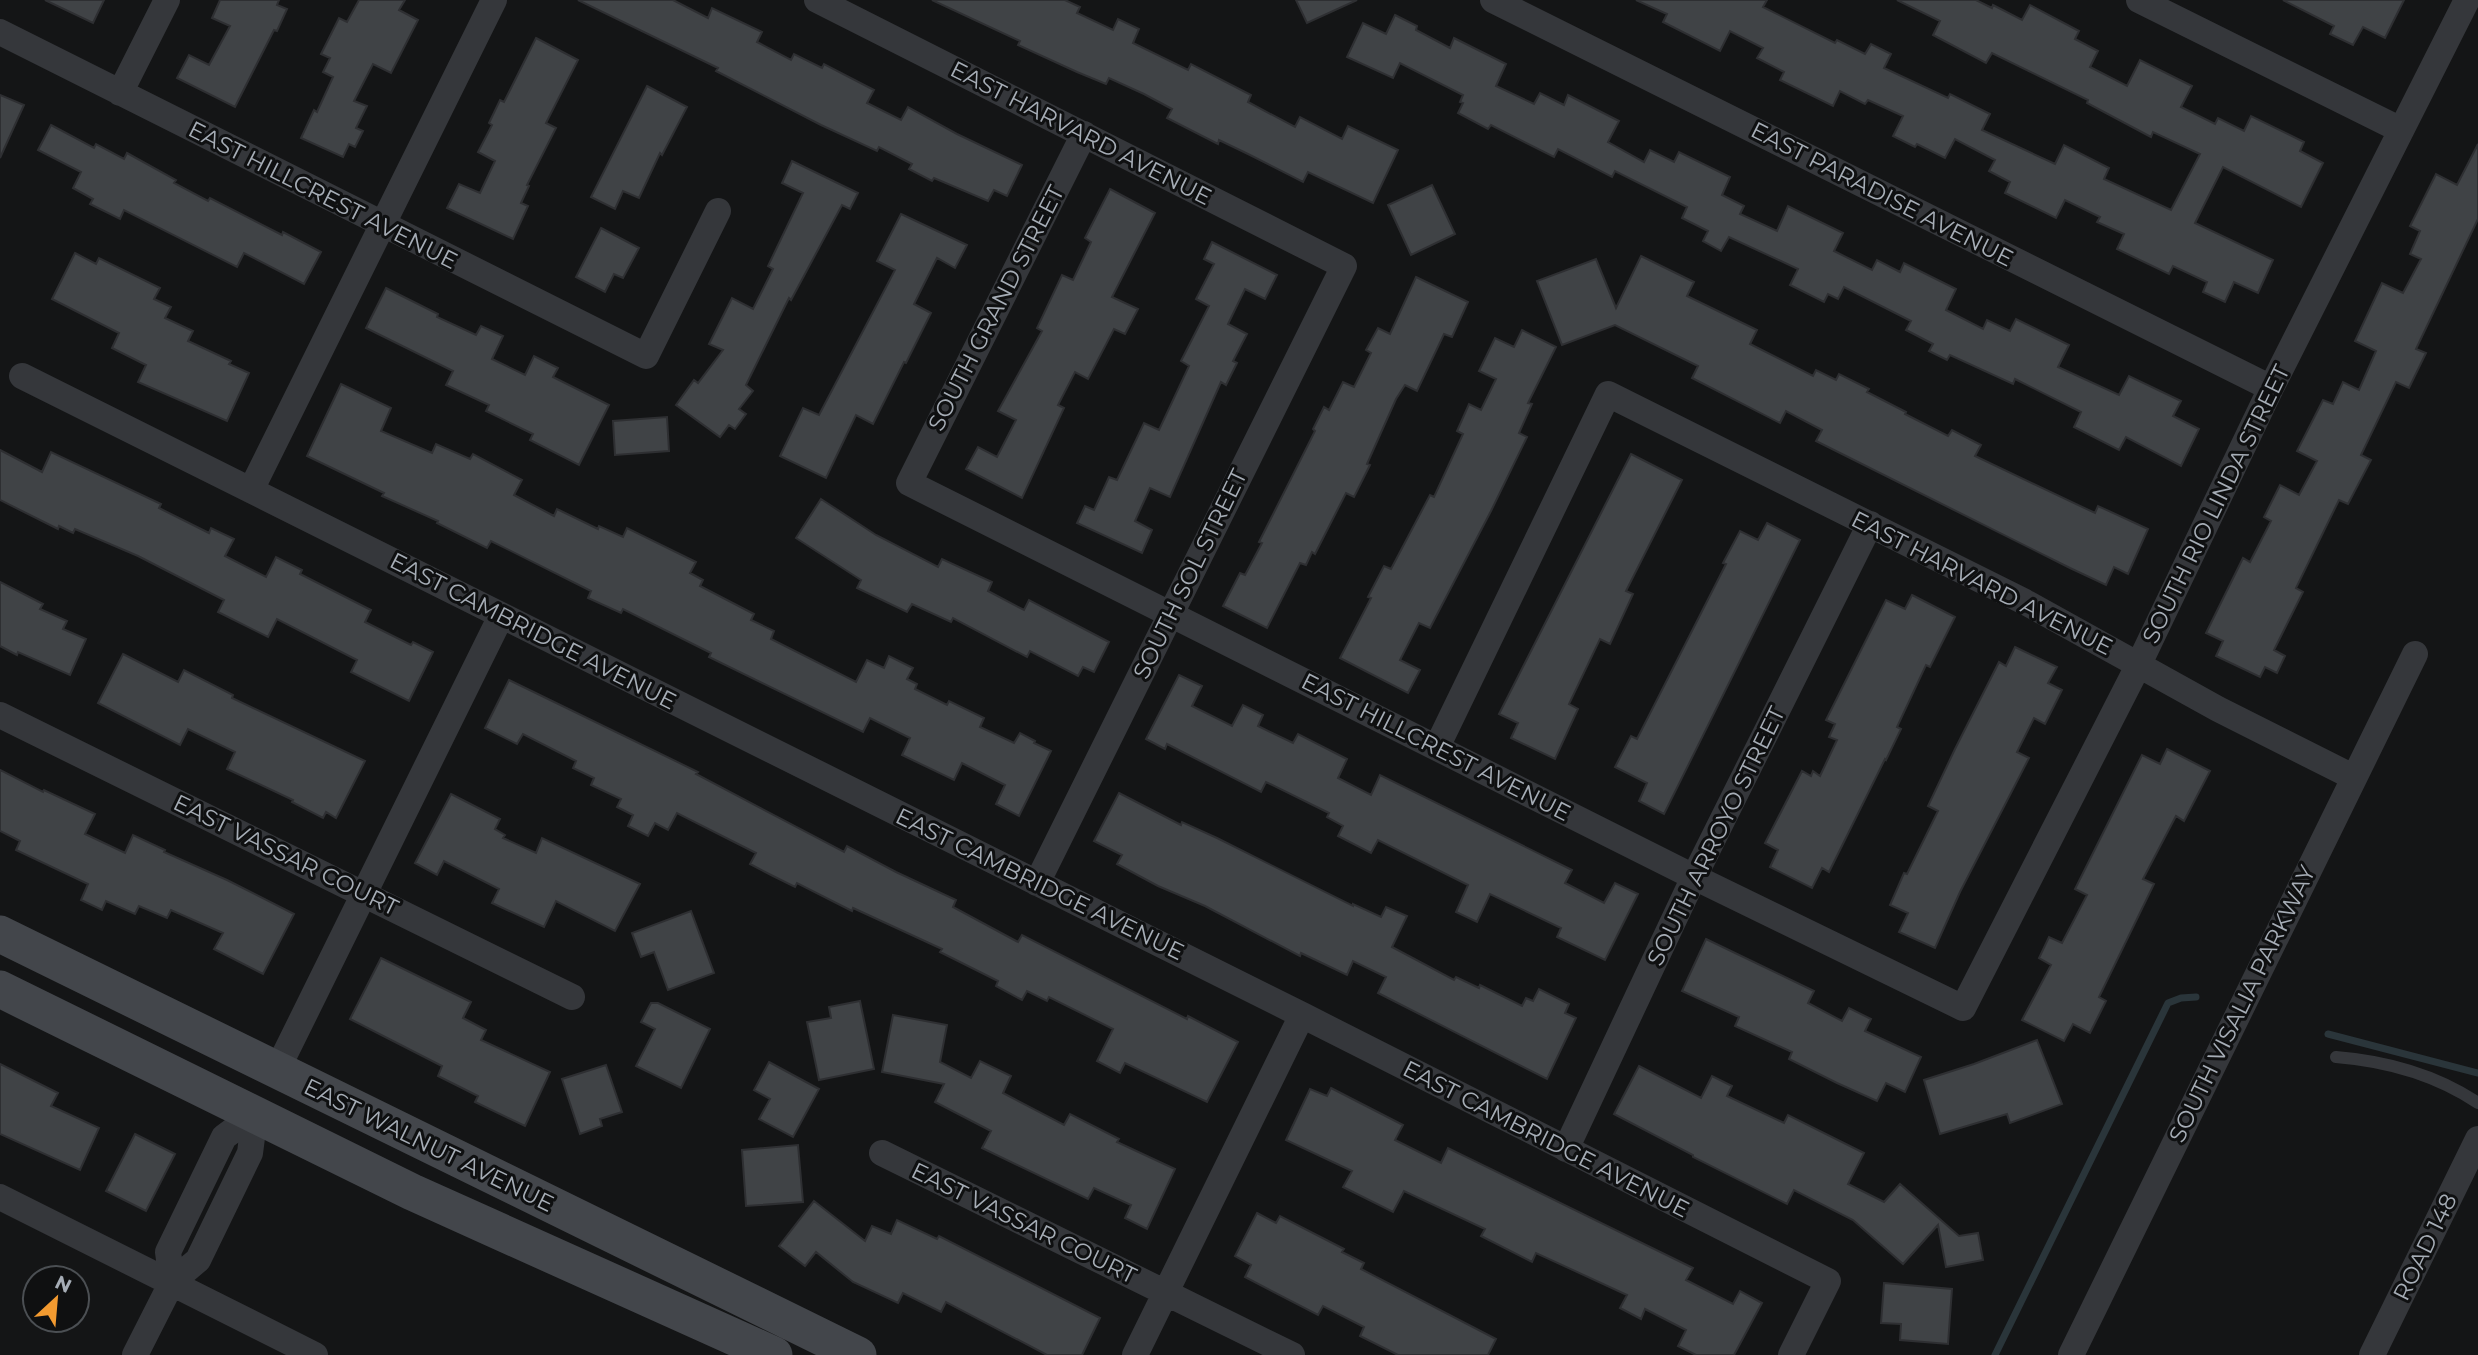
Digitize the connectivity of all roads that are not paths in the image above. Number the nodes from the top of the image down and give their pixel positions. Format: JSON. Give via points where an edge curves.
{"nodes":[{"id":1,"x":167,"y":0,"type":"edge"},
{"id":2,"x":494,"y":0,"type":"edge"},
{"id":3,"x":817,"y":0,"type":"edge"},
{"id":4,"x":1493,"y":0,"type":"edge"},
{"id":5,"x":2139,"y":0,"type":"edge"},
{"id":6,"x":2467,"y":0,"type":"edge"},
{"id":7,"x":0,"y":32,"type":"edge"},
{"id":8,"x":120,"y":93,"type":"junction"},
{"id":9,"x":2401,"y":130,"type":"junction"},
{"id":10,"x":1083,"y":134,"type":"junction"},
{"id":11,"x":718,"y":211,"type":"dead end"},
{"id":12,"x":384,"y":226,"type":"junction"},
{"id":13,"x":1344,"y":266,"type":"joint"},
{"id":14,"x":22,"y":376,"type":"dead end"},
{"id":15,"x":2271,"y":388,"type":"junction"},
{"id":16,"x":909,"y":483,"type":"joint"},
{"id":17,"x":251,"y":490,"type":"junction"},
{"id":18,"x":1870,"y":524,"type":"junction"},
{"id":19,"x":1170,"y":613,"type":"junction"},
{"id":20,"x":501,"y":616,"type":"junction"},
{"id":21,"x":2415,"y":654,"type":"dead end"},
{"id":22,"x":2139,"y":664,"type":"junction"},
{"id":23,"x":0,"y":715,"type":"edge"},
{"id":24,"x":1437,"y":747,"type":"junction"},
{"id":25,"x":2353,"y":777,"type":"junction"},
{"id":26,"x":1694,"y":877,"type":"junction"},
{"id":27,"x":1037,"y":883,"type":"junction"},
{"id":28,"x":363,"y":893,"type":"junction"},
{"id":29,"x":0,"y":934,"type":"edge"},
{"id":30,"x":0,"y":989,"type":"edge"},
{"id":31,"x":572,"y":997,"type":"dead end"},
{"id":32,"x":35,"y":1006,"type":"junction"},
{"id":33,"x":1963,"y":1009,"type":"joint"},
{"id":34,"x":1302,"y":1015,"type":"junction"},
{"id":35,"x":2336,"y":1056,"type":"dead end"},
{"id":36,"x":277,"y":1070,"type":"junction"},
{"id":37,"x":2478,"y":1103,"type":"edge"},
{"id":38,"x":255,"y":1114,"type":"junction"},
{"id":39,"x":2478,"y":1139,"type":"edge"},
{"id":40,"x":1566,"y":1149,"type":"junction"},
{"id":41,"x":882,"y":1153,"type":"dead end"},
{"id":42,"x":473,"y":1166,"type":"junction"},
{"id":43,"x":0,"y":1197,"type":"edge"},
{"id":44,"x":172,"y":1282,"type":"junction"},
{"id":45,"x":1166,"y":1293,"type":"junction"},
{"id":46,"x":747,"y":1300,"type":"junction"},
{"id":47,"x":735,"y":1346,"type":"edge"},
{"id":48,"x":135,"y":1355,"type":"edge"},
{"id":49,"x":315,"y":1355,"type":"edge"},
{"id":50,"x":774,"y":1355,"type":"edge"},
{"id":51,"x":858,"y":1355,"type":"edge"},
{"id":52,"x":1135,"y":1355,"type":"edge"},
{"id":53,"x":1292,"y":1355,"type":"edge"},
{"id":54,"x":1791,"y":1355,"type":"edge"},
{"id":55,"x":2070,"y":1355,"type":"edge"},
{"id":56,"x":2372,"y":1355,"type":"edge"}],
"edges":[{"from":1,"to":8,"type":"street"},
{"from":2,"to":12,"type":"street"},
{"from":3,"to":10,"type":"street","name":"EAST HARVARD AVENUE"},
{"from":4,"to":15,"type":"street","name":"EAST PARADISE AVENUE"},
{"from":5,"to":9,"type":"street"},
{"from":6,"to":9,"type":"street","name":"SOUTH RIO LINDA STREET"},
{"from":7,"to":8,"type":"street","name":"EAST HILLCREST AVENUE"},
{"from":8,"to":12,"type":"street","name":"EAST HILLCREST AVENUE"},
{"from":9,"to":15,"type":"street","name":"SOUTH RIO LINDA STREET"},
{"from":10,"to":13,"type":"street","name":"EAST HARVARD AVENUE"},
{"from":10,"to":16,"type":"street","name":"SOUTH GRAND STREET"},
{"from":11,"to":12,"type":"street","name":"EAST HILLCREST AVENUE","via":[[646,356]]},
{"from":12,"to":17,"type":"street"},
{"from":13,"to":19,"type":"street","name":"SOUTH SOL STREET"},
{"from":14,"to":17,"type":"street","name":"EAST CAMBRIDGE AVENUE"},
{"from":15,"to":22,"type":"street","name":"SOUTH RIO LINDA STREET"},
{"from":16,"to":19,"type":"street","name":"EAST HILLCREST AVENUE"},
{"from":17,"to":20,"type":"street","name":"EAST CAMBRIDGE AVENUE"},
{"from":18,"to":22,"type":"street","name":"EAST HARVARD AVENUE"},
{"from":18,"to":24,"type":"street","name":"EAST HARVARD AVENUE","via":[[1608,394]]},
{"from":18,"to":26,"type":"street","name":"SOUTH ARROYO STREET"},
{"from":19,"to":24,"type":"street","name":"EAST HILLCREST AVENUE"},
{"from":19,"to":27,"type":"street","name":"SOUTH SOL STREET"},
{"from":20,"to":27,"type":"street","name":"EAST CAMBRIDGE AVENUE"},
{"from":20,"to":28,"type":"street"},
{"from":21,"to":25,"type":"street","name":"SOUTH VISALIA PARKWAY"},
{"from":22,"to":25,"type":"street","name":"EAST HARVARD AVENUE"},
{"from":22,"to":33,"type":"street","name":"SOUTH RIO LINDA STREET"},
{"from":23,"to":28,"type":"street","name":"EAST VASSAR COURT"},
{"from":24,"to":26,"type":"street","name":"EAST HILLCREST AVENUE"},
{"from":25,"to":55,"type":"street","name":"SOUTH VISALIA PARKWAY"},
{"from":26,"to":33,"type":"street","name":"EAST HILLCREST AVENUE"},
{"from":26,"to":40,"type":"street","name":"SOUTH ARROYO STREET"},
{"from":27,"to":34,"type":"street","name":"EAST CAMBRIDGE AVENUE"},
{"from":28,"to":31,"type":"street","name":"EAST VASSAR COURT"},
{"from":28,"to":36,"type":"street"},
{"from":29,"to":36,"type":"main road","name":"EAST WALNUT AVENUE"},
{"from":30,"to":32,"type":"main road","name":"EAST WALNUT AVENUE"},
{"from":32,"to":36,"type":"main road","via":[[123,1021],[219,1070]]},
{"from":32,"to":38,"type":"main road","name":"EAST WALNUT AVENUE"},
{"from":34,"to":40,"type":"street","name":"EAST CAMBRIDGE AVENUE"},
{"from":34,"to":45,"type":"street"},
{"from":35,"to":37,"type":"lane","via":[[2374,1060],[2414,1072]]},
{"from":36,"to":42,"type":"main road","name":"EAST WALNUT AVENUE"},
{"from":38,"to":42,"type":"main road","via":[[299,1110],[413,1165]]},
{"from":38,"to":44,"type":"street","via":[[224,1137],[168,1252]]},
{"from":38,"to":47,"type":"main road","name":"EAST WALNUT AVENUE"},
{"from":39,"to":56,"type":"street","name":"ROAD 148"},
{"from":40,"to":54,"type":"street","name":"EAST CAMBRIDGE AVENUE","via":[[1828,1281]]},
{"from":41,"to":45,"type":"street","name":"EAST VASSAR COURT"},
{"from":42,"to":46,"type":"main road","name":"EAST WALNUT AVENUE"},
{"from":43,"to":44,"type":"street"},
{"from":44,"to":48,"type":"street"},
{"from":44,"to":49,"type":"street"},
{"from":45,"to":52,"type":"street"},
{"from":45,"to":53,"type":"street","name":"EAST VASSAR COURT"},
{"from":46,"to":47,"type":"main road"},
{"from":46,"to":51,"type":"main road","name":"EAST WALNUT AVENUE"},
{"from":47,"to":50,"type":"main road","name":"EAST WALNUT AVENUE"}]}
